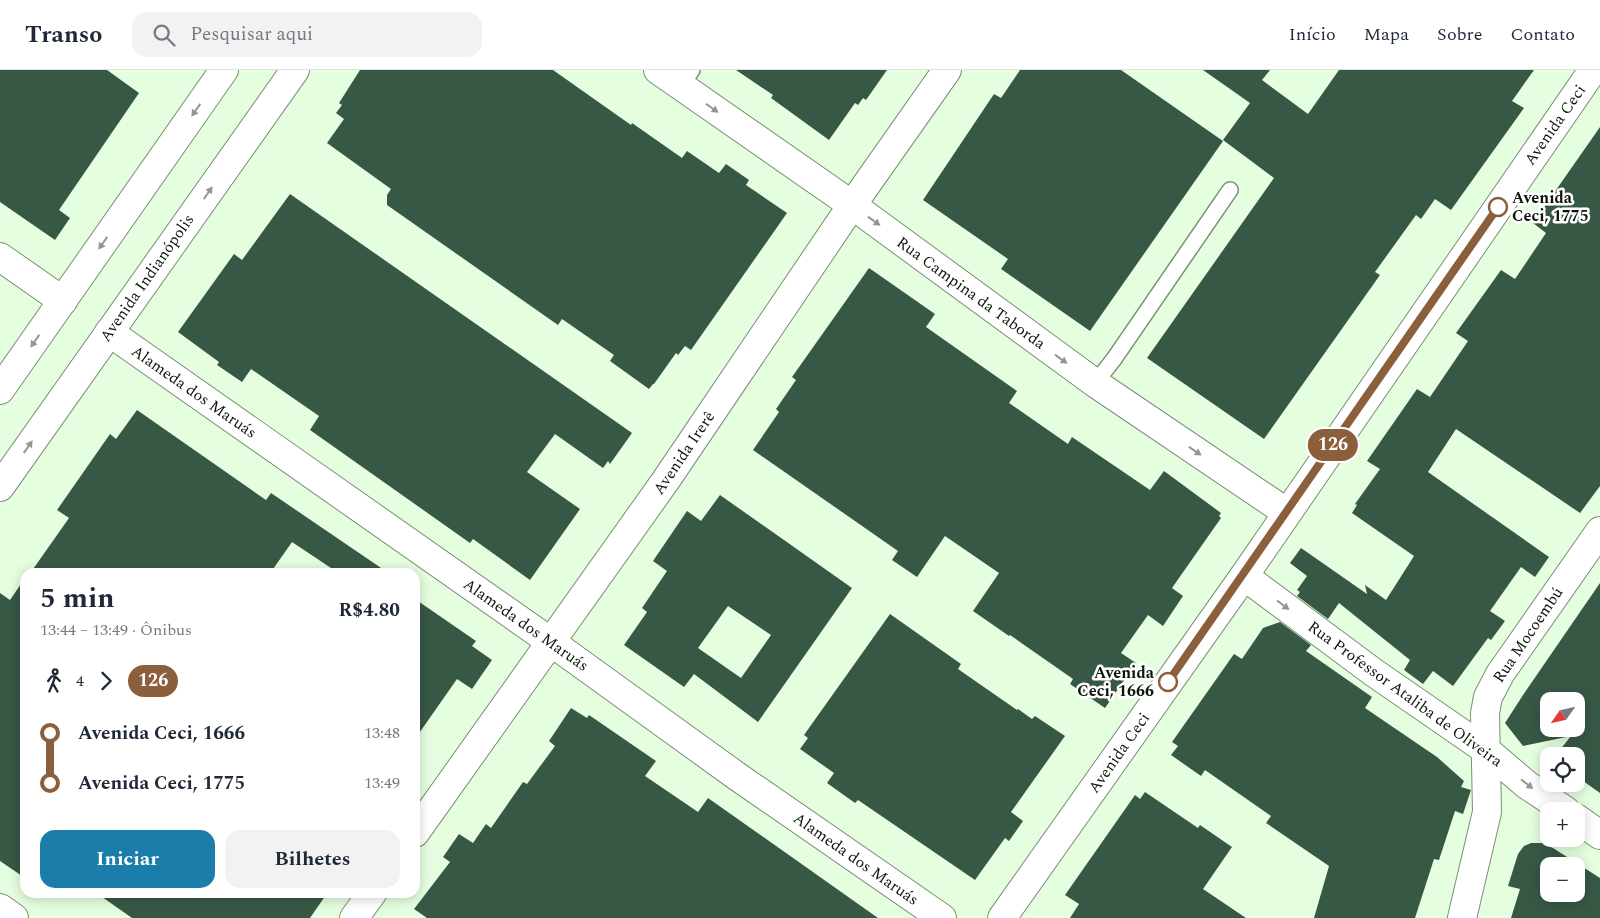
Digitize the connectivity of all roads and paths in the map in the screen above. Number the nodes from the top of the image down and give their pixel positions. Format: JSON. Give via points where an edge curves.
{"nodes":[{"id":1,"x":224,"y":70,"type":"edge"},
{"id":2,"x":295,"y":70,"type":"edge"},
{"id":3,"x":658,"y":70,"type":"edge"},
{"id":4,"x":947,"y":70,"type":"edge"},
{"id":5,"x":1593,"y":70,"type":"edge"},
{"id":6,"x":687,"y":78,"type":"edge"},
{"id":7,"x":1230,"y":190,"type":"dead end"},
{"id":8,"x":852,"y":205,"type":"junction"},
{"id":9,"x":0,"y":257,"type":"edge"},
{"id":10,"x":63,"y":301,"type":"junction"},
{"id":11,"x":109,"y":332,"type":"junction"},
{"id":12,"x":1095,"y":383,"type":"junction"},
{"id":13,"x":0,"y":390,"type":"edge"},
{"id":14,"x":0,"y":486,"type":"edge"},
{"id":15,"x":1286,"y":512,"type":"junction"},
{"id":16,"x":1600,"y":531,"type":"edge"},
{"id":17,"x":1244,"y":576,"type":"junction"},
{"id":18,"x":551,"y":642,"type":"junction"},
{"id":19,"x":1486,"y":750,"type":"junction"},
{"id":20,"x":1552,"y":802,"type":"edge"},
{"id":21,"x":1585,"y":824,"type":"edge"},
{"id":22,"x":420,"y":826,"type":"edge"},
{"id":23,"x":1600,"y":835,"type":"edge"},
{"id":24,"x":368,"y":898,"type":"edge"},
{"id":25,"x":0,"y":908,"type":"edge"},
{"id":26,"x":14,"y":918,"type":"edge"},
{"id":27,"x":354,"y":918,"type":"edge"},
{"id":28,"x":942,"y":918,"type":"edge"},
{"id":29,"x":1002,"y":918,"type":"edge"},
{"id":30,"x":1462,"y":918,"type":"edge"}],
"edges":[{"from":1,"to":10,"type":"street","one_way":true},
{"from":11,"to":2,"type":"street","name":"Avenida Indianópolis","one_way":true},
{"from":3,"to":6,"type":"street","name":"Rua Campina da Taborda"},
{"from":4,"to":8,"type":"street","name":"Avenida Irerê"},
{"from":5,"to":15,"type":"street","name":"Avenida Ceci"},
{"from":6,"to":8,"type":"street","name":"Rua Campina da Taborda","one_way":true},
{"from":7,"to":12,"type":"lane"},
{"from":8,"to":12,"type":"street","name":"Rua Campina da Taborda","one_way":true},
{"from":8,"to":18,"type":"street","name":"Avenida Irerê","via":[[666,480]]},
{"from":9,"to":10,"type":"street"},
{"from":10,"to":13,"type":"street","one_way":true},
{"from":14,"to":11,"type":"street","name":"Avenida Indianópolis","one_way":true},
{"from":11,"to":18,"type":"street","name":"Alameda dos Maruás"},
{"from":12,"to":15,"type":"street","name":"Rua Campina da Taborda","one_way":true},
{"from":15,"to":17,"type":"street","name":"Avenida Ceci"},
{"from":16,"to":19,"type":"street","name":"Rua Mocoembú","via":[[1500,674],[1488,697]]},
{"from":17,"to":19,"type":"street","name":"Rua Professor Ataliba de Oliveira","one_way":true,"via":[[1373,672]]},
{"from":17,"to":29,"type":"street","name":"Avenida Ceci"},
{"from":18,"to":22,"type":"street","name":"Avenida Irerê"},
{"from":18,"to":28,"type":"street","name":"Alameda dos Maruás"},
{"from":19,"to":20,"type":"street","name":"Rua Professor Ataliba de Oliveira","one_way":true},
{"from":19,"to":30,"type":"street","name":"Rua Mocoembú","via":[[1486,812]]},
{"from":21,"to":23,"type":"street"},
{"from":24,"to":27,"type":"street"},
{"from":25,"to":26,"type":"street"}]}
